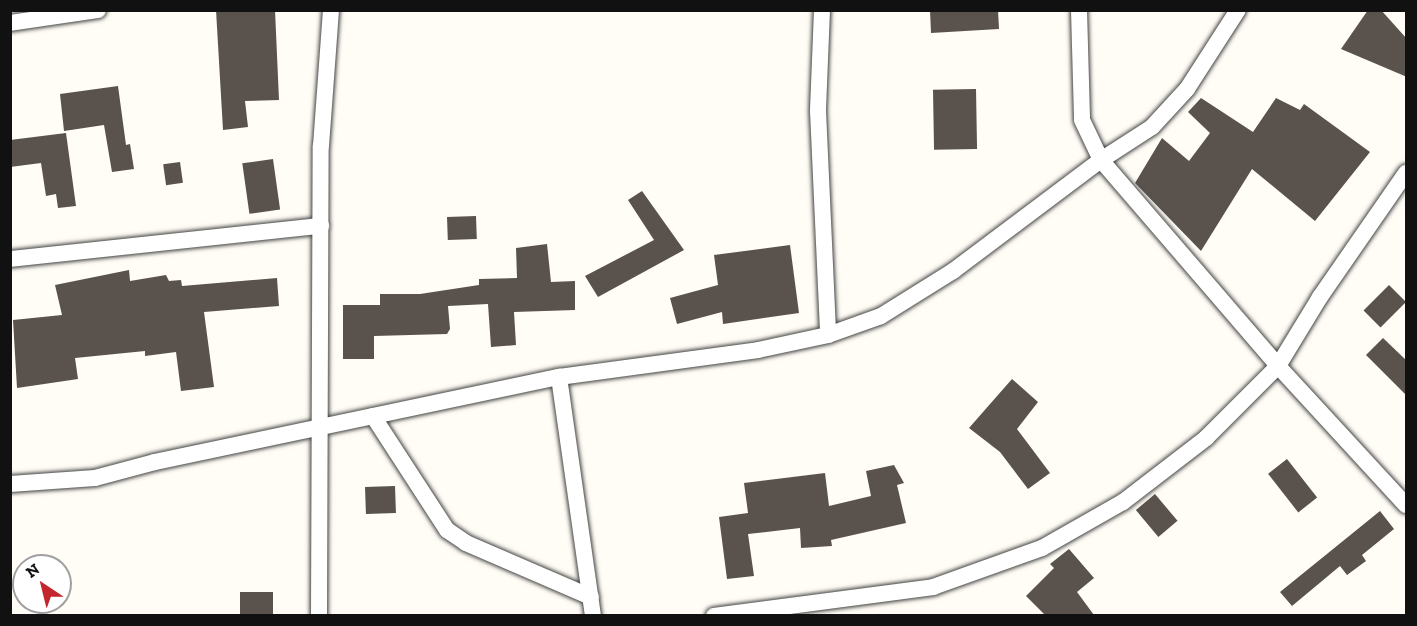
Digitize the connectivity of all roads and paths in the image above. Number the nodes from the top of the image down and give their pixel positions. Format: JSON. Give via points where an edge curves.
{"nodes":[{"id":1,"x":98,"y":10,"type":"edge"},
{"id":2,"x":332,"y":10,"type":"edge"},
{"id":3,"x":822,"y":10,"type":"edge"},
{"id":4,"x":1079,"y":10,"type":"edge"},
{"id":5,"x":1238,"y":10,"type":"edge"},
{"id":6,"x":10,"y":23,"type":"edge"},
{"id":7,"x":1101,"y":160,"type":"junction"},
{"id":8,"x":1407,"y":173,"type":"edge"},
{"id":9,"x":321,"y":226,"type":"junction"},
{"id":10,"x":10,"y":259,"type":"edge"},
{"id":11,"x":828,"y":336,"type":"junction"},
{"id":12,"x":1278,"y":366,"type":"junction"},
{"id":13,"x":559,"y":377,"type":"junction"},
{"id":14,"x":373,"y":416,"type":"junction"},
{"id":15,"x":322,"y":427,"type":"junction"},
{"id":16,"x":10,"y":484,"type":"edge"},
{"id":17,"x":1407,"y":505,"type":"edge"},
{"id":18,"x":591,"y":597,"type":"junction"},
{"id":19,"x":319,"y":615,"type":"edge"},
{"id":20,"x":593,"y":615,"type":"edge"},
{"id":21,"x":714,"y":615,"type":"edge"}],
"edges":[{"from":1,"to":6,"type":"street"},
{"from":2,"to":9,"type":"street","via":[[321,146]]},
{"from":3,"to":11,"type":"street","via":[[818,111]]},
{"from":4,"to":7,"type":"street","via":[[1082,120]]},
{"from":5,"to":7,"type":"street","via":[[1170,109],[1152,127]]},
{"from":7,"to":11,"type":"street","via":[[953,271],[881,316]]},
{"from":7,"to":12,"type":"street"},
{"from":8,"to":12,"type":"street","via":[[1320,297]]},
{"from":9,"to":10,"type":"street"},
{"from":9,"to":15,"type":"street"},
{"from":11,"to":13,"type":"street","via":[[758,350]]},
{"from":12,"to":17,"type":"street"},
{"from":12,"to":21,"type":"street","via":[[1206,438],[1132,495],[1042,548],[933,587]]},
{"from":13,"to":14,"type":"street"},
{"from":13,"to":18,"type":"street"},
{"from":14,"to":15,"type":"street"},
{"from":14,"to":18,"type":"street","via":[[447,530],[466,543]]},
{"from":15,"to":16,"type":"street","via":[[95,478]]},
{"from":15,"to":19,"type":"street"},
{"from":18,"to":20,"type":"street"}]}
